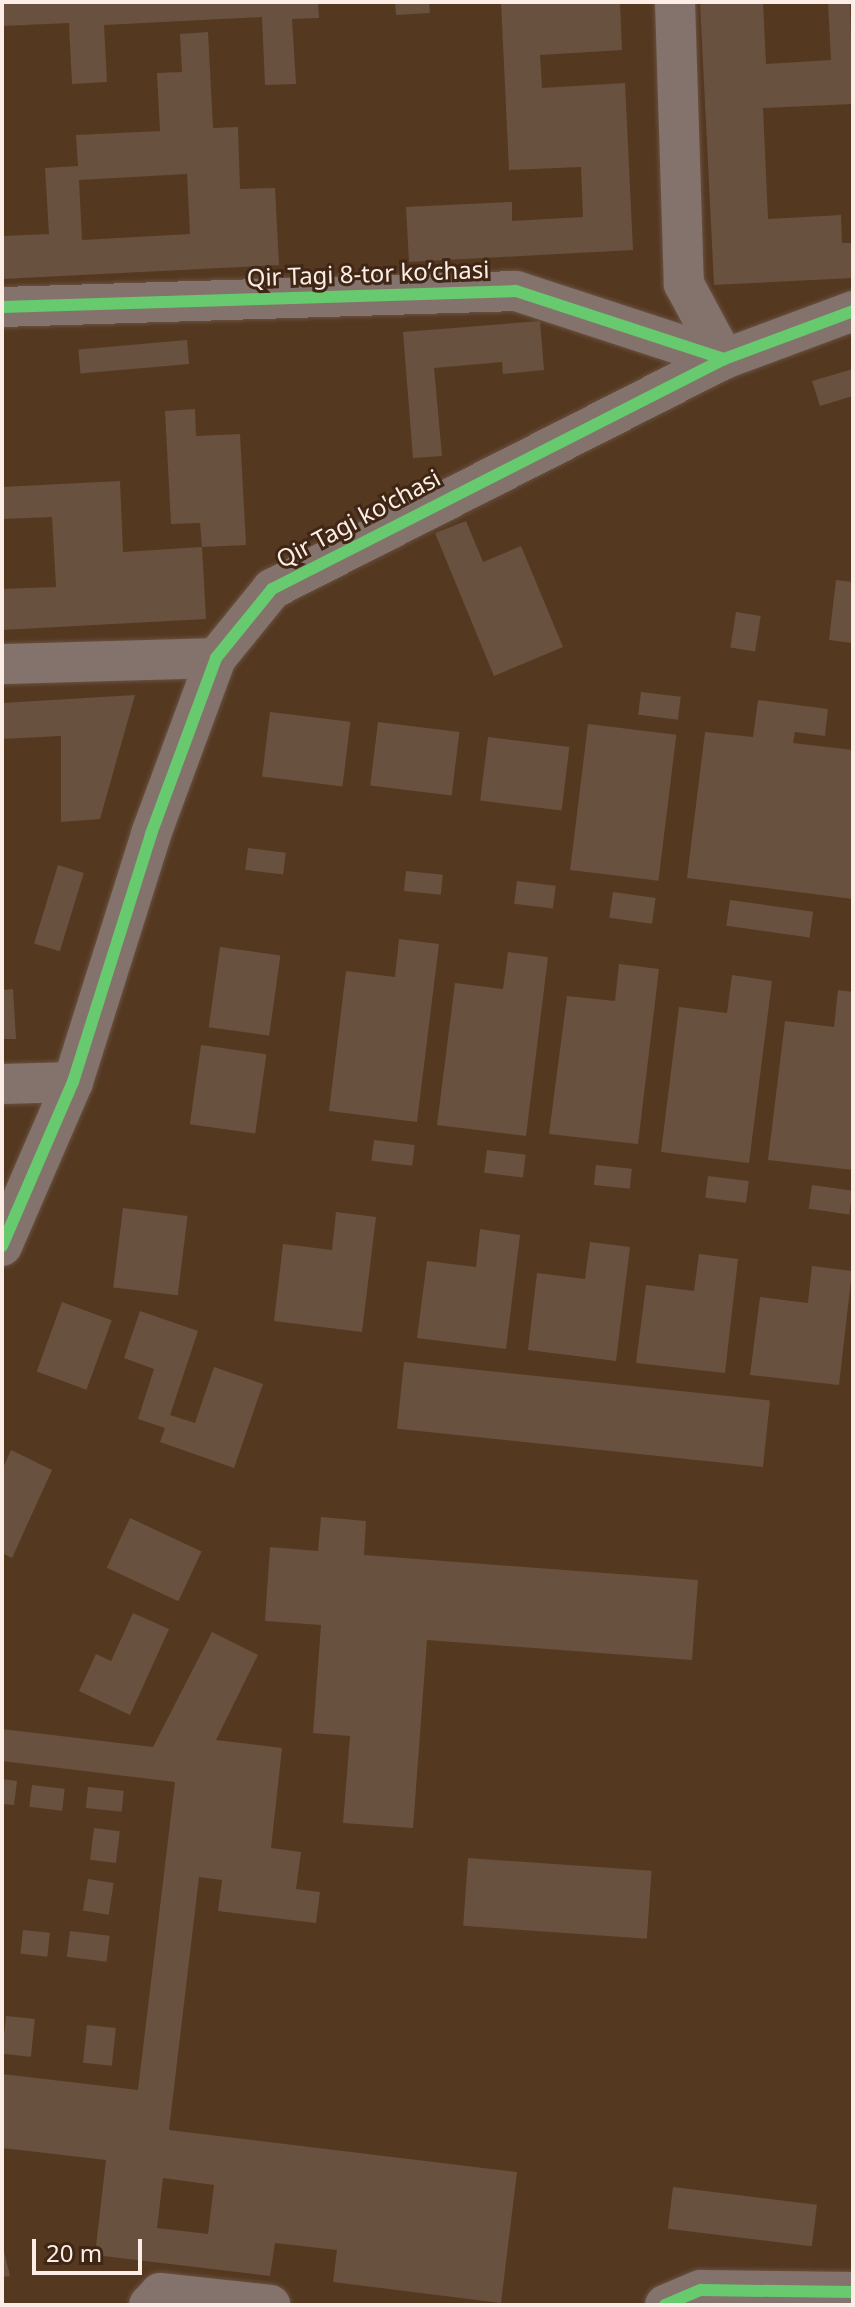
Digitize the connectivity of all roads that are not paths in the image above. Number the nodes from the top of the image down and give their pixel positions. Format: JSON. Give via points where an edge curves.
{"nodes":[{"id":1,"x":675,"y":2,"type":"edge"},
{"id":2,"x":2,"y":307,"type":"edge"},
{"id":3,"x":853,"y":311,"type":"edge"},
{"id":4,"x":724,"y":359,"type":"junction"},
{"id":5,"x":216,"y":658,"type":"junction"},
{"id":6,"x":2,"y":664,"type":"edge"},
{"id":7,"x":73,"y":1082,"type":"junction"},
{"id":8,"x":2,"y":1084,"type":"edge"},
{"id":9,"x":2,"y":1246,"type":"edge"},
{"id":10,"x":853,"y":2292,"type":"edge"},
{"id":11,"x":688,"y":2300,"type":"edge"},
{"id":12,"x":149,"y":2305,"type":"edge"},
{"id":13,"x":270,"y":2305,"type":"edge"}],
"edges":[{"from":1,"to":4,"type":"street","via":[[684,284]]},
{"from":2,"to":4,"type":"street","name":"Qir Tagi 8-tor koʼchasi","via":[[516,291]]},
{"from":3,"to":4,"type":"street","name":"Qir Tagi ko'chasi"},
{"from":4,"to":5,"type":"street","name":"Qir Tagi ko'chasi","via":[[272,589]]},
{"from":5,"to":6,"type":"street"},
{"from":5,"to":7,"type":"street","name":"Qir Tagi ko'chasi","via":[[151,834]]},
{"from":7,"to":8,"type":"street"},
{"from":7,"to":9,"type":"street","name":"Qir Tagi ko'chasi"},
{"from":10,"to":11,"type":"street"},
{"from":12,"to":13,"type":"street","via":[[160,2293]]}]}
